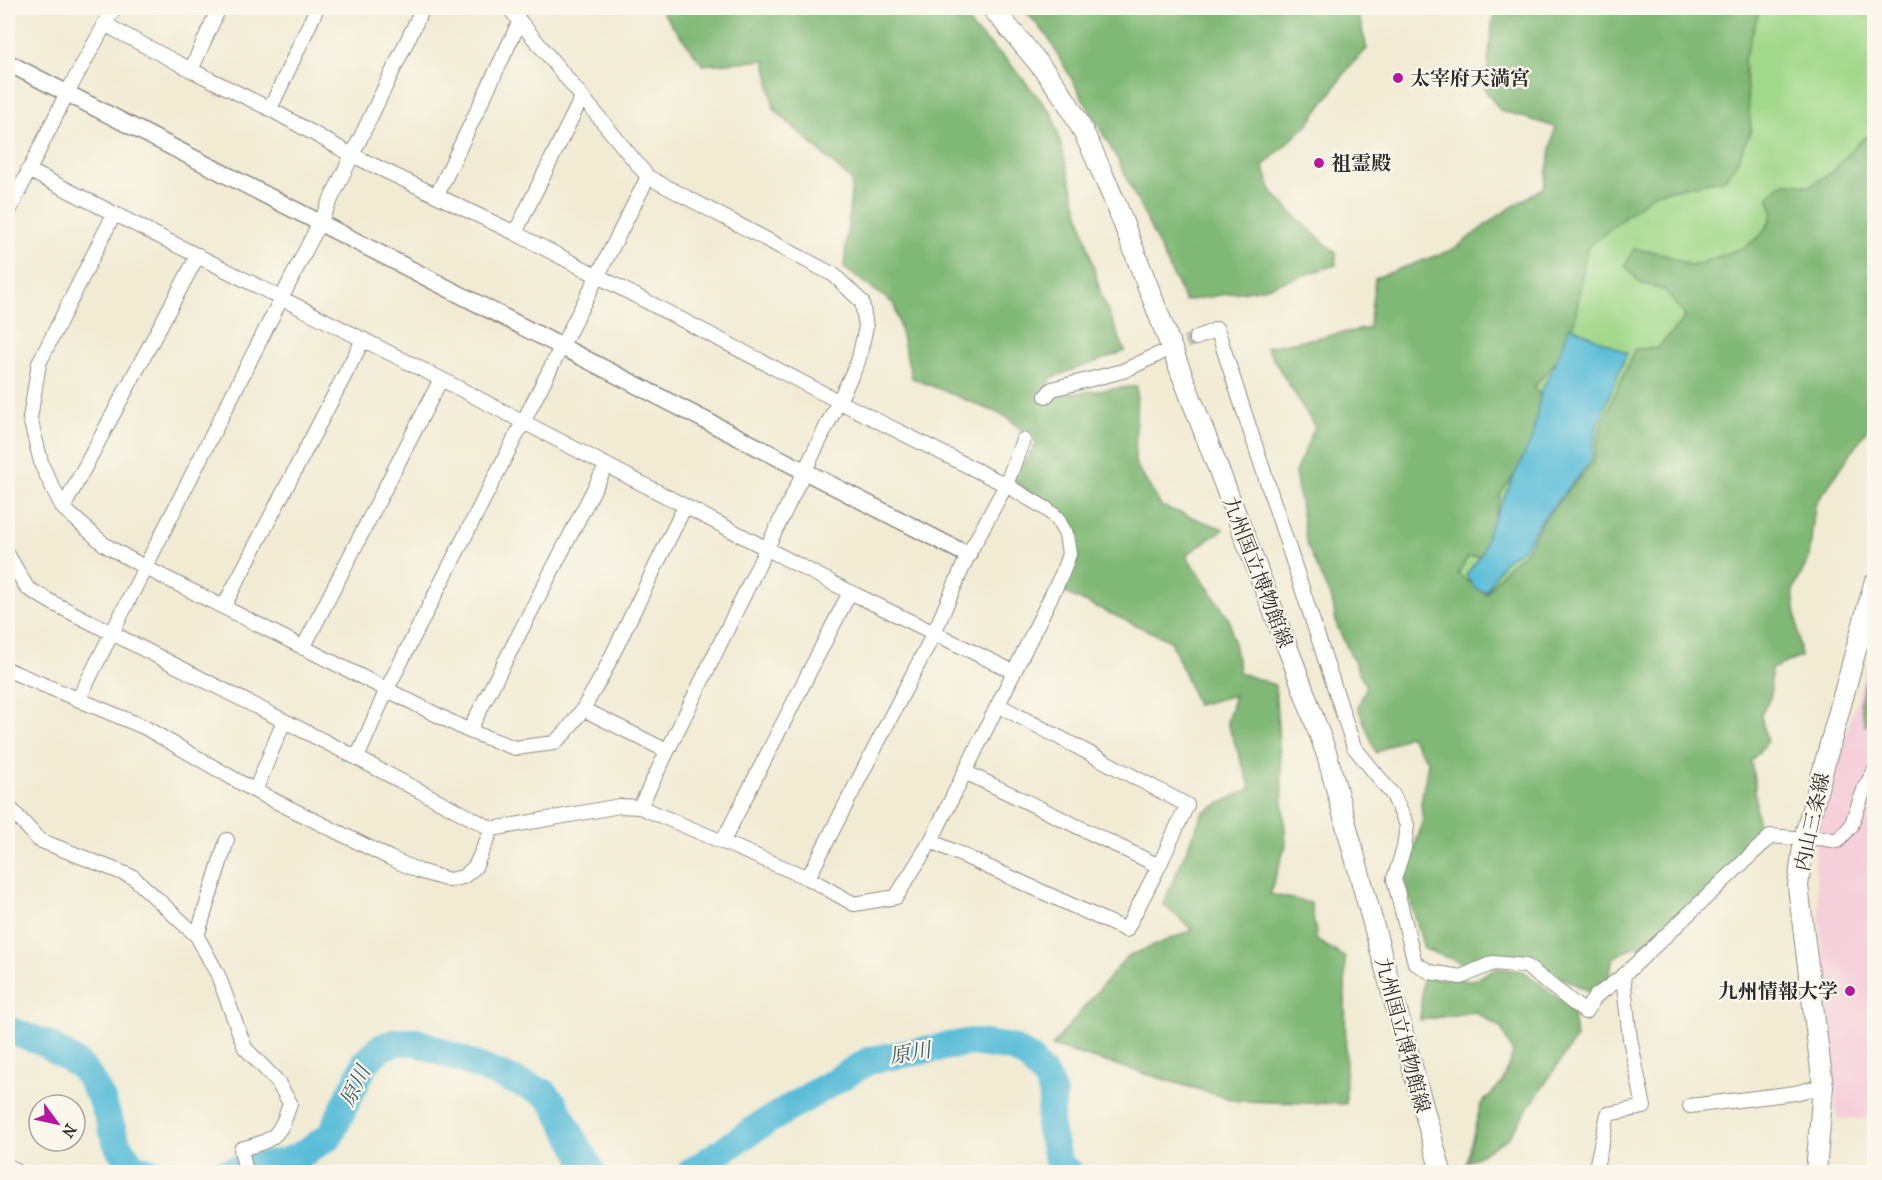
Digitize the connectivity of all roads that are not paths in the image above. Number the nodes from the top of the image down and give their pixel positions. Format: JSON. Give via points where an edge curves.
{"nodes":[{"id":1,"x":114,"y":8,"type":"edge"},
{"id":2,"x":219,"y":8,"type":"edge"},
{"id":3,"x":317,"y":8,"type":"edge"},
{"id":4,"x":423,"y":8,"type":"edge"},
{"id":5,"x":509,"y":8,"type":"edge"},
{"id":6,"x":992,"y":8,"type":"edge"},
{"id":7,"x":520,"y":21,"type":"junction"},
{"id":8,"x":104,"y":24,"type":"junction"},
{"id":9,"x":8,"y":63,"type":"edge"},
{"id":10,"x":191,"y":70,"type":"junction"},
{"id":11,"x":67,"y":93,"type":"junction"},
{"id":12,"x":582,"y":97,"type":"junction"},
{"id":13,"x":270,"y":109,"type":"junction"},
{"id":14,"x":352,"y":154,"type":"junction"},
{"id":15,"x":28,"y":170,"type":"junction"},
{"id":16,"x":648,"y":177,"type":"junction"},
{"id":17,"x":437,"y":195,"type":"junction"},
{"id":18,"x":8,"y":213,"type":"edge"},
{"id":19,"x":114,"y":213,"type":"junction"},
{"id":20,"x":319,"y":224,"type":"junction"},
{"id":21,"x":515,"y":233,"type":"junction"},
{"id":22,"x":198,"y":255,"type":"junction"},
{"id":23,"x":598,"y":277,"type":"junction"},
{"id":24,"x":281,"y":299,"type":"junction"},
{"id":25,"x":1196,"y":338,"type":"tunnel mouth"},
{"id":26,"x":363,"y":340,"type":"junction"},
{"id":27,"x":562,"y":346,"type":"junction"},
{"id":28,"x":1159,"y":354,"type":"tunnel mouth"},
{"id":29,"x":441,"y":379,"type":"junction"},
{"id":30,"x":1046,"y":396,"type":"dead end"},
{"id":31,"x":838,"y":401,"type":"junction"},
{"id":32,"x":522,"y":423,"type":"junction"},
{"id":33,"x":1023,"y":440,"type":"dead end"},
{"id":34,"x":606,"y":466,"type":"junction"},
{"id":35,"x":804,"y":472,"type":"junction"},
{"id":36,"x":1006,"y":485,"type":"junction"},
{"id":37,"x":685,"y":506,"type":"junction"},
{"id":38,"x":63,"y":508,"type":"junction"},
{"id":39,"x":767,"y":548,"type":"junction"},
{"id":40,"x":8,"y":555,"type":"edge"},
{"id":41,"x":968,"y":555,"type":"junction"},
{"id":42,"x":146,"y":568,"type":"junction"},
{"id":43,"x":1875,"y":584,"type":"edge"},
{"id":44,"x":850,"y":592,"type":"junction"},
{"id":45,"x":224,"y":606,"type":"junction"},
{"id":46,"x":934,"y":633,"type":"junction"},
{"id":47,"x":113,"y":634,"type":"junction"},
{"id":48,"x":303,"y":648,"type":"junction"},
{"id":49,"x":8,"y":670,"type":"edge"},
{"id":50,"x":1014,"y":672,"type":"junction"},
{"id":51,"x":387,"y":689,"type":"junction"},
{"id":52,"x":79,"y":698,"type":"junction"},
{"id":53,"x":998,"y":705,"type":"junction"},
{"id":54,"x":583,"y":709,"type":"junction"},
{"id":55,"x":284,"y":721,"type":"junction"},
{"id":56,"x":469,"y":731,"type":"junction"},
{"id":57,"x":667,"y":752,"type":"junction"},
{"id":58,"x":357,"y":758,"type":"junction"},
{"id":59,"x":965,"y":772,"type":"junction"},
{"id":60,"x":1875,"y":772,"type":"edge"},
{"id":61,"x":255,"y":791,"type":"junction"},
{"id":62,"x":8,"y":806,"type":"edge"},
{"id":63,"x":640,"y":807,"type":"junction"},
{"id":64,"x":492,"y":829,"type":"junction"},
{"id":65,"x":1804,"y":839,"type":"junction"},
{"id":66,"x":227,"y":840,"type":"dead end"},
{"id":67,"x":723,"y":841,"type":"junction"},
{"id":68,"x":931,"y":841,"type":"junction"},
{"id":69,"x":1159,"y":866,"type":"junction"},
{"id":70,"x":808,"y":878,"type":"junction"},
{"id":71,"x":197,"y":936,"type":"junction"},
{"id":72,"x":1623,"y":976,"type":"junction"},
{"id":73,"x":1823,"y":1086,"type":"junction"},
{"id":74,"x":1690,"y":1106,"type":"dead end"},
{"id":75,"x":8,"y":1170,"type":"edge"},
{"id":76,"x":12,"y":1173,"type":"edge"},
{"id":77,"x":246,"y":1173,"type":"edge"},
{"id":78,"x":1441,"y":1173,"type":"edge"},
{"id":79,"x":1595,"y":1173,"type":"edge"},
{"id":80,"x":1816,"y":1173,"type":"edge"}],
"edges":[{"from":1,"to":8,"type":"street"},
{"from":2,"to":10,"type":"street"},
{"from":3,"to":13,"type":"street"},
{"from":4,"to":14,"type":"street"},
{"from":5,"to":7,"type":"street"},
{"from":6,"to":78,"type":"main road","name":"九州国立博物館線","via":[[1061,94],[1091,147],[1295,667],[1327,755]]},
{"from":7,"to":12,"type":"street"},
{"from":7,"to":17,"type":"street"},
{"from":8,"to":10,"type":"street"},
{"from":8,"to":11,"type":"street"},
{"from":9,"to":11,"type":"street"},
{"from":10,"to":13,"type":"street"},
{"from":11,"to":15,"type":"street"},
{"from":11,"to":20,"type":"street"},
{"from":12,"to":16,"type":"street"},
{"from":12,"to":21,"type":"street"},
{"from":13,"to":14,"type":"street"},
{"from":14,"to":17,"type":"street"},
{"from":14,"to":20,"type":"street"},
{"from":15,"to":18,"type":"street"},
{"from":15,"to":19,"type":"street"},
{"from":16,"to":23,"type":"street"},
{"from":16,"to":31,"type":"street","via":[[834,275],[862,302],[866,327],[858,362]]},
{"from":17,"to":21,"type":"street"},
{"from":19,"to":22,"type":"street"},
{"from":19,"to":38,"type":"street","via":[[39,363],[30,418],[42,466]]},
{"from":20,"to":24,"type":"street"},
{"from":20,"to":27,"type":"street"},
{"from":21,"to":23,"type":"street"},
{"from":22,"to":24,"type":"street"},
{"from":22,"to":38,"type":"street"},
{"from":23,"to":27,"type":"street"},
{"from":23,"to":31,"type":"street"},
{"from":24,"to":26,"type":"street"},
{"from":24,"to":42,"type":"street"},
{"from":25,"to":72,"type":"street","via":[[1217,329],[1354,747],[1393,795],[1407,825],[1394,879],[1415,963],[1430,972],[1461,977],[1493,963],[1526,966],[1585,1012],[1596,996]]},
{"from":26,"to":29,"type":"street"},
{"from":26,"to":45,"type":"street"},
{"from":27,"to":32,"type":"street"},
{"from":27,"to":35,"type":"street"},
{"from":28,"to":30,"type":"street","via":[[1123,371],[1052,389]]},
{"from":29,"to":32,"type":"street"},
{"from":29,"to":48,"type":"street"},
{"from":31,"to":35,"type":"street"},
{"from":31,"to":36,"type":"street"},
{"from":32,"to":34,"type":"street"},
{"from":32,"to":51,"type":"street"},
{"from":33,"to":36,"type":"street"},
{"from":34,"to":37,"type":"street"},
{"from":34,"to":56,"type":"street"},
{"from":35,"to":39,"type":"street"},
{"from":35,"to":41,"type":"street"},
{"from":36,"to":41,"type":"street"},
{"from":36,"to":50,"type":"street","via":[[1057,518],[1066,535],[1069,554]]},
{"from":37,"to":39,"type":"street"},
{"from":37,"to":54,"type":"street"},
{"from":38,"to":42,"type":"street","via":[[105,545]]},
{"from":39,"to":44,"type":"street"},
{"from":39,"to":57,"type":"street"},
{"from":40,"to":47,"type":"street","via":[[27,588]]},
{"from":41,"to":46,"type":"street"},
{"from":42,"to":45,"type":"street"},
{"from":42,"to":47,"type":"street"},
{"from":43,"to":65,"type":"main road","name":"内山三条線"},
{"from":44,"to":46,"type":"street"},
{"from":44,"to":67,"type":"street"},
{"from":45,"to":48,"type":"street"},
{"from":46,"to":50,"type":"street"},
{"from":46,"to":70,"type":"street"},
{"from":47,"to":52,"type":"street"},
{"from":47,"to":55,"type":"street"},
{"from":48,"to":51,"type":"street"},
{"from":49,"to":52,"type":"street"},
{"from":50,"to":53,"type":"street"},
{"from":51,"to":56,"type":"street"},
{"from":51,"to":58,"type":"street"},
{"from":52,"to":61,"type":"street","via":[[144,727]]},
{"from":53,"to":59,"type":"street"},
{"from":53,"to":69,"type":"street","via":[[1187,806]]},
{"from":54,"to":56,"type":"street","via":[[554,742],[515,748]]},
{"from":54,"to":57,"type":"street"},
{"from":55,"to":58,"type":"street"},
{"from":55,"to":61,"type":"street"},
{"from":57,"to":63,"type":"street"},
{"from":58,"to":64,"type":"street"},
{"from":59,"to":68,"type":"street"},
{"from":59,"to":69,"type":"street"},
{"from":60,"to":65,"type":"street","via":[[1865,787],[1851,826],[1839,841]]},
{"from":61,"to":64,"type":"street","via":[[390,858],[449,880],[476,867]]},
{"from":62,"to":71,"type":"street","via":[[39,840],[133,877]]},
{"from":63,"to":64,"type":"street","via":[[620,806]]},
{"from":63,"to":67,"type":"street"},
{"from":65,"to":72,"type":"street","via":[[1770,836]]},
{"from":65,"to":73,"type":"main road","name":"内山三条線","via":[[1798,886]]},
{"from":66,"to":71,"type":"street"},
{"from":67,"to":70,"type":"street"},
{"from":68,"to":69,"type":"street","via":[[1126,930]]},
{"from":68,"to":70,"type":"street","via":[[896,897],[854,904]]},
{"from":71,"to":77,"type":"street","via":[[219,975],[245,1048],[277,1081],[290,1103],[276,1135],[241,1149]]},
{"from":72,"to":79,"type":"street","via":[[1630,1039],[1644,1107],[1608,1114]]},
{"from":73,"to":74,"type":"street"},
{"from":73,"to":80,"type":"main road","name":"内山三条線"},
{"from":75,"to":76,"type":"main road"}]}
